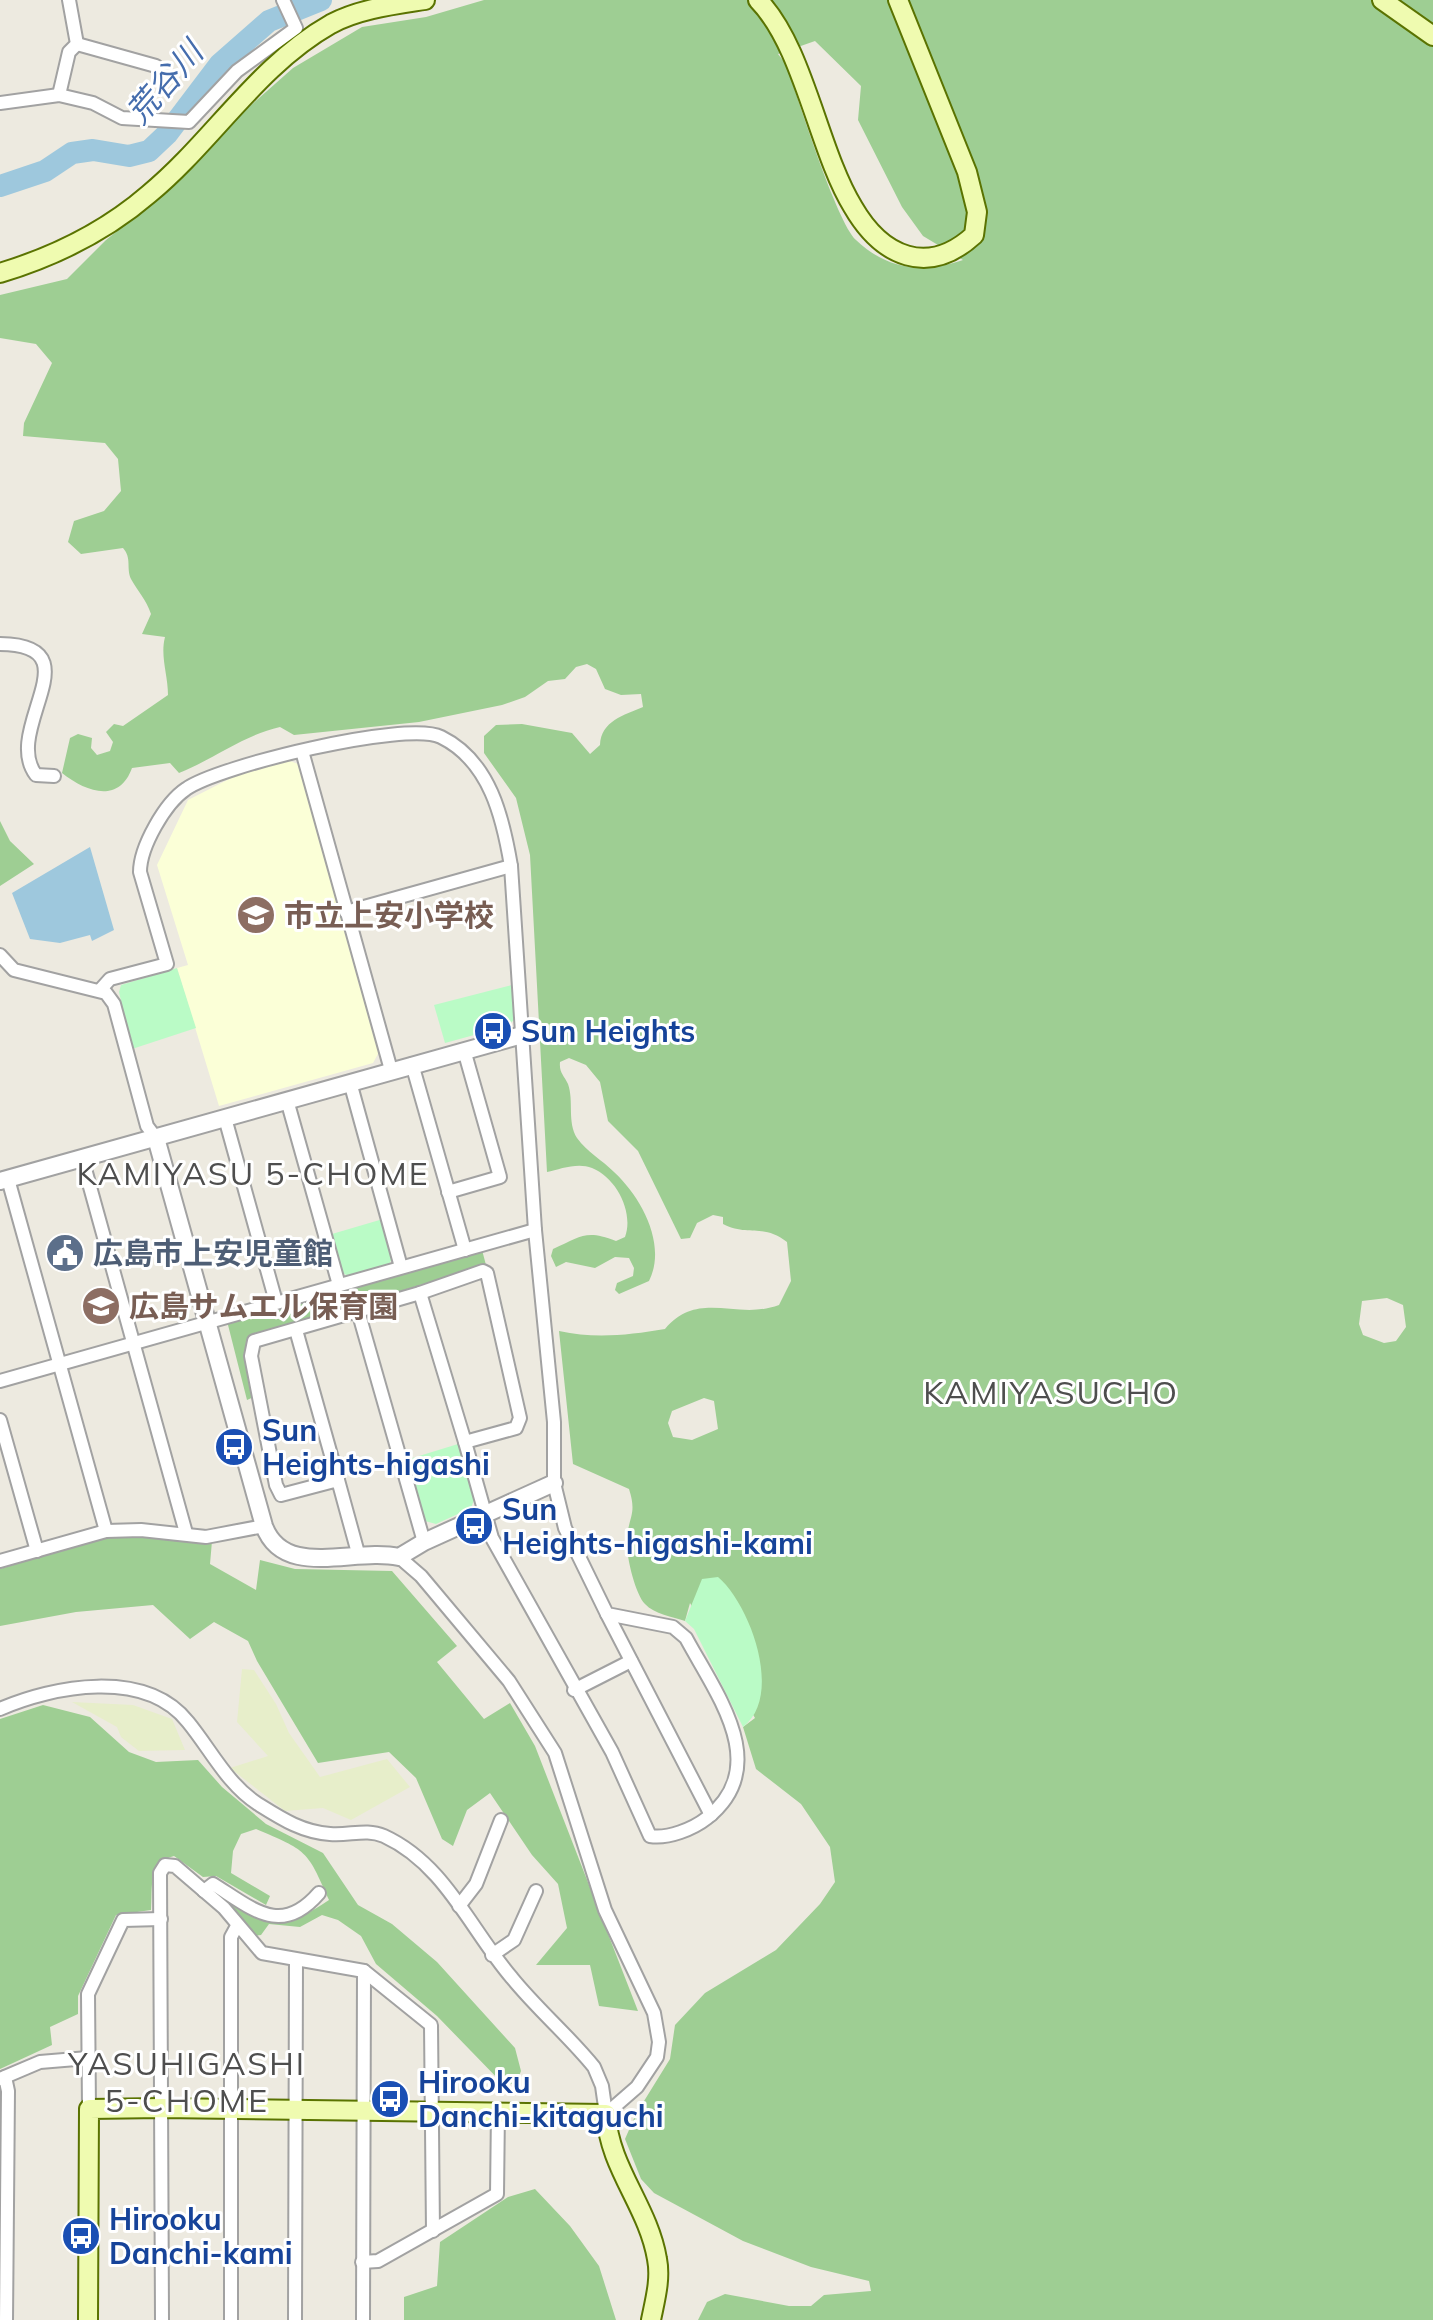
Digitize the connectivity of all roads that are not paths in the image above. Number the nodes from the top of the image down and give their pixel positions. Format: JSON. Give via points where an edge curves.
{"nodes":[{"id":1,"x":69,"y":0,"type":"edge"},
{"id":2,"x":283,"y":0,"type":"edge"},
{"id":3,"x":425,"y":0,"type":"edge"},
{"id":4,"x":758,"y":0,"type":"edge"},
{"id":5,"x":898,"y":0,"type":"edge"},
{"id":6,"x":1382,"y":0,"type":"edge"},
{"id":7,"x":1433,"y":36,"type":"edge"},
{"id":8,"x":77,"y":44,"type":"junction"},
{"id":9,"x":156,"y":66,"type":"dead end"},
{"id":10,"x":59,"y":95,"type":"junction"},
{"id":11,"x":0,"y":103,"type":"edge"},
{"id":12,"x":0,"y":273,"type":"edge"},
{"id":13,"x":0,"y":644,"type":"edge"},
{"id":14,"x":302,"y":751,"type":"junction"},
{"id":15,"x":54,"y":776,"type":"dead end"},
{"id":16,"x":511,"y":866,"type":"junction"},
{"id":17,"x":346,"y":912,"type":"junction"},
{"id":18,"x":0,"y":955,"type":"edge"},
{"id":19,"x":14,"y":970,"type":"junction"},
{"id":20,"x":0,"y":975,"type":"edge"},
{"id":21,"x":101,"y":989,"type":"junction"},
{"id":22,"x":522,"y":1035,"type":"junction"},
{"id":23,"x":464,"y":1050,"type":"junction"},
{"id":24,"x":412,"y":1064,"type":"junction"},
{"id":25,"x":391,"y":1070,"type":"junction"},
{"id":26,"x":350,"y":1082,"type":"junction"},
{"id":27,"x":287,"y":1100,"type":"junction"},
{"id":28,"x":225,"y":1118,"type":"junction"},
{"id":29,"x":156,"y":1138,"type":"junction"},
{"id":30,"x":82,"y":1158,"type":"junction"},
{"id":31,"x":4,"y":1180,"type":"edge"},
{"id":32,"x":448,"y":1192,"type":"junction"},
{"id":33,"x":535,"y":1230,"type":"junction"},
{"id":34,"x":465,"y":1250,"type":"junction"},
{"id":35,"x":401,"y":1267,"type":"junction"},
{"id":36,"x":339,"y":1285,"type":"junction"},
{"id":37,"x":420,"y":1293,"type":"junction"},
{"id":38,"x":276,"y":1302,"type":"junction"},
{"id":39,"x":358,"y":1311,"type":"junction"},
{"id":40,"x":207,"y":1321,"type":"junction"},
{"id":41,"x":296,"y":1330,"type":"junction"},
{"id":42,"x":133,"y":1343,"type":"junction"},
{"id":43,"x":60,"y":1364,"type":"junction"},
{"id":44,"x":0,"y":1381,"type":"edge"},
{"id":45,"x":0,"y":1420,"type":"edge"},
{"id":46,"x":465,"y":1442,"type":"junction"},
{"id":47,"x":338,"y":1480,"type":"junction"},
{"id":48,"x":554,"y":1483,"type":"junction"},
{"id":49,"x":486,"y":1515,"type":"junction"},
{"id":50,"x":264,"y":1526,"type":"junction"},
{"id":51,"x":106,"y":1531,"type":"junction"},
{"id":52,"x":186,"y":1533,"type":"junction"},
{"id":53,"x":424,"y":1542,"type":"junction"},
{"id":54,"x":37,"y":1551,"type":"junction"},
{"id":55,"x":358,"y":1553,"type":"junction"},
{"id":56,"x":399,"y":1557,"type":"junction"},
{"id":57,"x":0,"y":1561,"type":"edge"},
{"id":58,"x":607,"y":1614,"type":"junction"},
{"id":59,"x":631,"y":1661,"type":"junction"},
{"id":60,"x":574,"y":1690,"type":"junction"},
{"id":61,"x":0,"y":1709,"type":"edge"},
{"id":62,"x":711,"y":1815,"type":"junction"},
{"id":63,"x":501,"y":1820,"type":"dead end"},
{"id":64,"x":204,"y":1891,"type":"junction"},
{"id":65,"x":536,"y":1891,"type":"dead end"},
{"id":66,"x":319,"y":1893,"type":"dead end"},
{"id":67,"x":459,"y":1906,"type":"junction"},
{"id":68,"x":161,"y":1919,"type":"junction"},
{"id":69,"x":237,"y":1926,"type":"junction"},
{"id":70,"x":492,"y":1955,"type":"junction"},
{"id":71,"x":296,"y":1960,"type":"junction"},
{"id":72,"x":364,"y":1971,"type":"junction"},
{"id":73,"x":88,"y":2058,"type":"junction"},
{"id":74,"x":2,"y":2078,"type":"edge"},
{"id":75,"x":162,"y":2108,"type":"junction"},
{"id":76,"x":296,"y":2108,"type":"junction"},
{"id":77,"x":363,"y":2108,"type":"junction"},
{"id":78,"x":89,"y":2109,"type":"junction"},
{"id":79,"x":230,"y":2109,"type":"junction"},
{"id":80,"x":430,"y":2110,"type":"junction"},
{"id":81,"x":498,"y":2110,"type":"junction"},
{"id":82,"x":606,"y":2114,"type":"junction"},
{"id":83,"x":433,"y":2231,"type":"junction"},
{"id":84,"x":362,"y":2262,"type":"junction"},
{"id":85,"x":6,"y":2320,"type":"edge"},
{"id":86,"x":88,"y":2320,"type":"edge"},
{"id":87,"x":162,"y":2320,"type":"edge"},
{"id":88,"x":231,"y":2320,"type":"edge"},
{"id":89,"x":295,"y":2320,"type":"edge"},
{"id":90,"x":363,"y":2320,"type":"edge"},
{"id":91,"x":651,"y":2320,"type":"edge"}],
"edges":[{"from":1,"to":8,"type":"street"},
{"from":2,"to":10,"type":"street","via":[[296,28],[237,71],[189,122],[122,118],[93,103]]},
{"from":3,"to":12,"type":"main road","via":[[365,11],[332,24],[267,72],[151,193],[108,226],[39,261]]},
{"from":4,"to":5,"type":"main road","via":[[781,32],[853,207],[887,245],[927,260],[945,257],[974,235],[977,212],[967,172]]},
{"from":6,"to":7,"type":"main road"},
{"from":8,"to":9,"type":"street"},
{"from":8,"to":10,"type":"street","via":[[69,52]]},
{"from":10,"to":11,"type":"street"},
{"from":13,"to":15,"type":"street","via":[[24,644],[44,662],[45,684],[30,722],[30,768],[36,775]]},
{"from":14,"to":16,"type":"street","via":[[333,742],[422,732],[439,736],[459,749],[488,785],[504,826]]},
{"from":14,"to":17,"type":"street"},
{"from":14,"to":21,"type":"street","via":[[234,769],[188,786],[174,798],[140,859],[167,964],[110,979]]},
{"from":16,"to":17,"type":"street"},
{"from":16,"to":22,"type":"street"},
{"from":17,"to":25,"type":"street"},
{"from":18,"to":19,"type":"street"},
{"from":19,"to":20,"type":"street"},
{"from":19,"to":21,"type":"street"},
{"from":21,"to":29,"type":"street","via":[[114,1004],[147,1126]]},
{"from":22,"to":23,"type":"street"},
{"from":22,"to":33,"type":"street"},
{"from":23,"to":24,"type":"street"},
{"from":23,"to":32,"type":"street","via":[[500,1177]]},
{"from":24,"to":25,"type":"street"},
{"from":24,"to":32,"type":"street"},
{"from":25,"to":26,"type":"street"},
{"from":26,"to":27,"type":"street"},
{"from":26,"to":35,"type":"street"},
{"from":27,"to":28,"type":"street"},
{"from":27,"to":36,"type":"street"},
{"from":28,"to":29,"type":"street"},
{"from":28,"to":38,"type":"street"},
{"from":29,"to":30,"type":"street"},
{"from":29,"to":40,"type":"street"},
{"from":30,"to":31,"type":"street"},
{"from":30,"to":42,"type":"street"},
{"from":31,"to":43,"type":"street"},
{"from":32,"to":34,"type":"street"},
{"from":33,"to":34,"type":"street"},
{"from":33,"to":48,"type":"street","via":[[554,1422]]},
{"from":34,"to":35,"type":"street"},
{"from":35,"to":36,"type":"street"},
{"from":36,"to":38,"type":"street"},
{"from":37,"to":39,"type":"street"},
{"from":37,"to":46,"type":"street"},
{"from":37,"to":46,"type":"street","via":[[487,1273],[520,1418],[516,1428]]},
{"from":38,"to":40,"type":"street"},
{"from":39,"to":41,"type":"street"},
{"from":39,"to":53,"type":"street"},
{"from":40,"to":42,"type":"street"},
{"from":40,"to":50,"type":"street"},
{"from":41,"to":47,"type":"street"},
{"from":41,"to":47,"type":"street","via":[[254,1341],[251,1356],[276,1485],[281,1495]]},
{"from":42,"to":43,"type":"street"},
{"from":42,"to":52,"type":"street"},
{"from":43,"to":44,"type":"street"},
{"from":43,"to":51,"type":"street"},
{"from":45,"to":54,"type":"street"},
{"from":46,"to":49,"type":"street"},
{"from":47,"to":55,"type":"street"},
{"from":48,"to":49,"type":"street"},
{"from":48,"to":58,"type":"street","via":[[569,1539]]},
{"from":49,"to":53,"type":"street"},
{"from":49,"to":60,"type":"street","via":[[492,1538]]},
{"from":50,"to":52,"type":"street","via":[[206,1537]]},
{"from":50,"to":55,"type":"street","via":[[284,1552],[299,1558]]},
{"from":51,"to":52,"type":"street"},
{"from":51,"to":54,"type":"street"},
{"from":53,"to":56,"type":"street"},
{"from":54,"to":57,"type":"street"},
{"from":55,"to":56,"type":"street"},
{"from":56,"to":82,"type":"street","via":[[509,1681],[555,1753],[605,1910],[654,2013],[657,2057],[637,2087]]},
{"from":58,"to":59,"type":"street"},
{"from":58,"to":62,"type":"street","via":[[673,1627],[686,1638],[733,1727],[739,1771],[728,1800]]},
{"from":59,"to":60,"type":"street"},
{"from":59,"to":62,"type":"street"},
{"from":60,"to":62,"type":"street","via":[[612,1752],[650,1836],[661,1838]]},
{"from":61,"to":67,"type":"street","via":[[84,1687],[155,1698],[186,1719],[224,1773],[253,1800],[306,1830],[383,1835],[428,1863]]},
{"from":63,"to":67,"type":"street","via":[[476,1884]]},
{"from":64,"to":66,"type":"street","via":[[213,1884],[254,1910],[282,1917],[305,1910]]},
{"from":64,"to":68,"type":"street","via":[[175,1866],[165,1865],[160,1873]]},
{"from":64,"to":69,"type":"street"},
{"from":65,"to":70,"type":"street","via":[[514,1940]]},
{"from":67,"to":70,"type":"street"},
{"from":68,"to":73,"type":"street","via":[[123,1920],[88,1994]]},
{"from":68,"to":75,"type":"street"},
{"from":69,"to":71,"type":"street","via":[[262,1953]]},
{"from":69,"to":79,"type":"street","via":[[231,1937]]},
{"from":70,"to":82,"type":"street","via":[[594,2067]]},
{"from":71,"to":72,"type":"street"},
{"from":71,"to":76,"type":"street"},
{"from":72,"to":77,"type":"street"},
{"from":72,"to":80,"type":"street","via":[[431,2025]]},
{"from":73,"to":74,"type":"street","via":[[40,2062]]},
{"from":73,"to":78,"type":"street"},
{"from":74,"to":85,"type":"street","via":[[8,2091]]},
{"from":75,"to":78,"type":"main road"},
{"from":75,"to":79,"type":"main road"},
{"from":75,"to":87,"type":"street"},
{"from":76,"to":77,"type":"main road"},
{"from":76,"to":79,"type":"main road"},
{"from":76,"to":89,"type":"street"},
{"from":77,"to":80,"type":"main road"},
{"from":77,"to":84,"type":"street"},
{"from":78,"to":86,"type":"main road"},
{"from":79,"to":88,"type":"street"},
{"from":80,"to":81,"type":"main road"},
{"from":80,"to":83,"type":"street"},
{"from":81,"to":82,"type":"main road"},
{"from":81,"to":83,"type":"street","via":[[497,2194]]},
{"from":82,"to":91,"type":"main road","via":[[611,2147],[649,2227],[658,2261]]},
{"from":83,"to":84,"type":"street","via":[[378,2261]]},
{"from":84,"to":90,"type":"street"}]}
